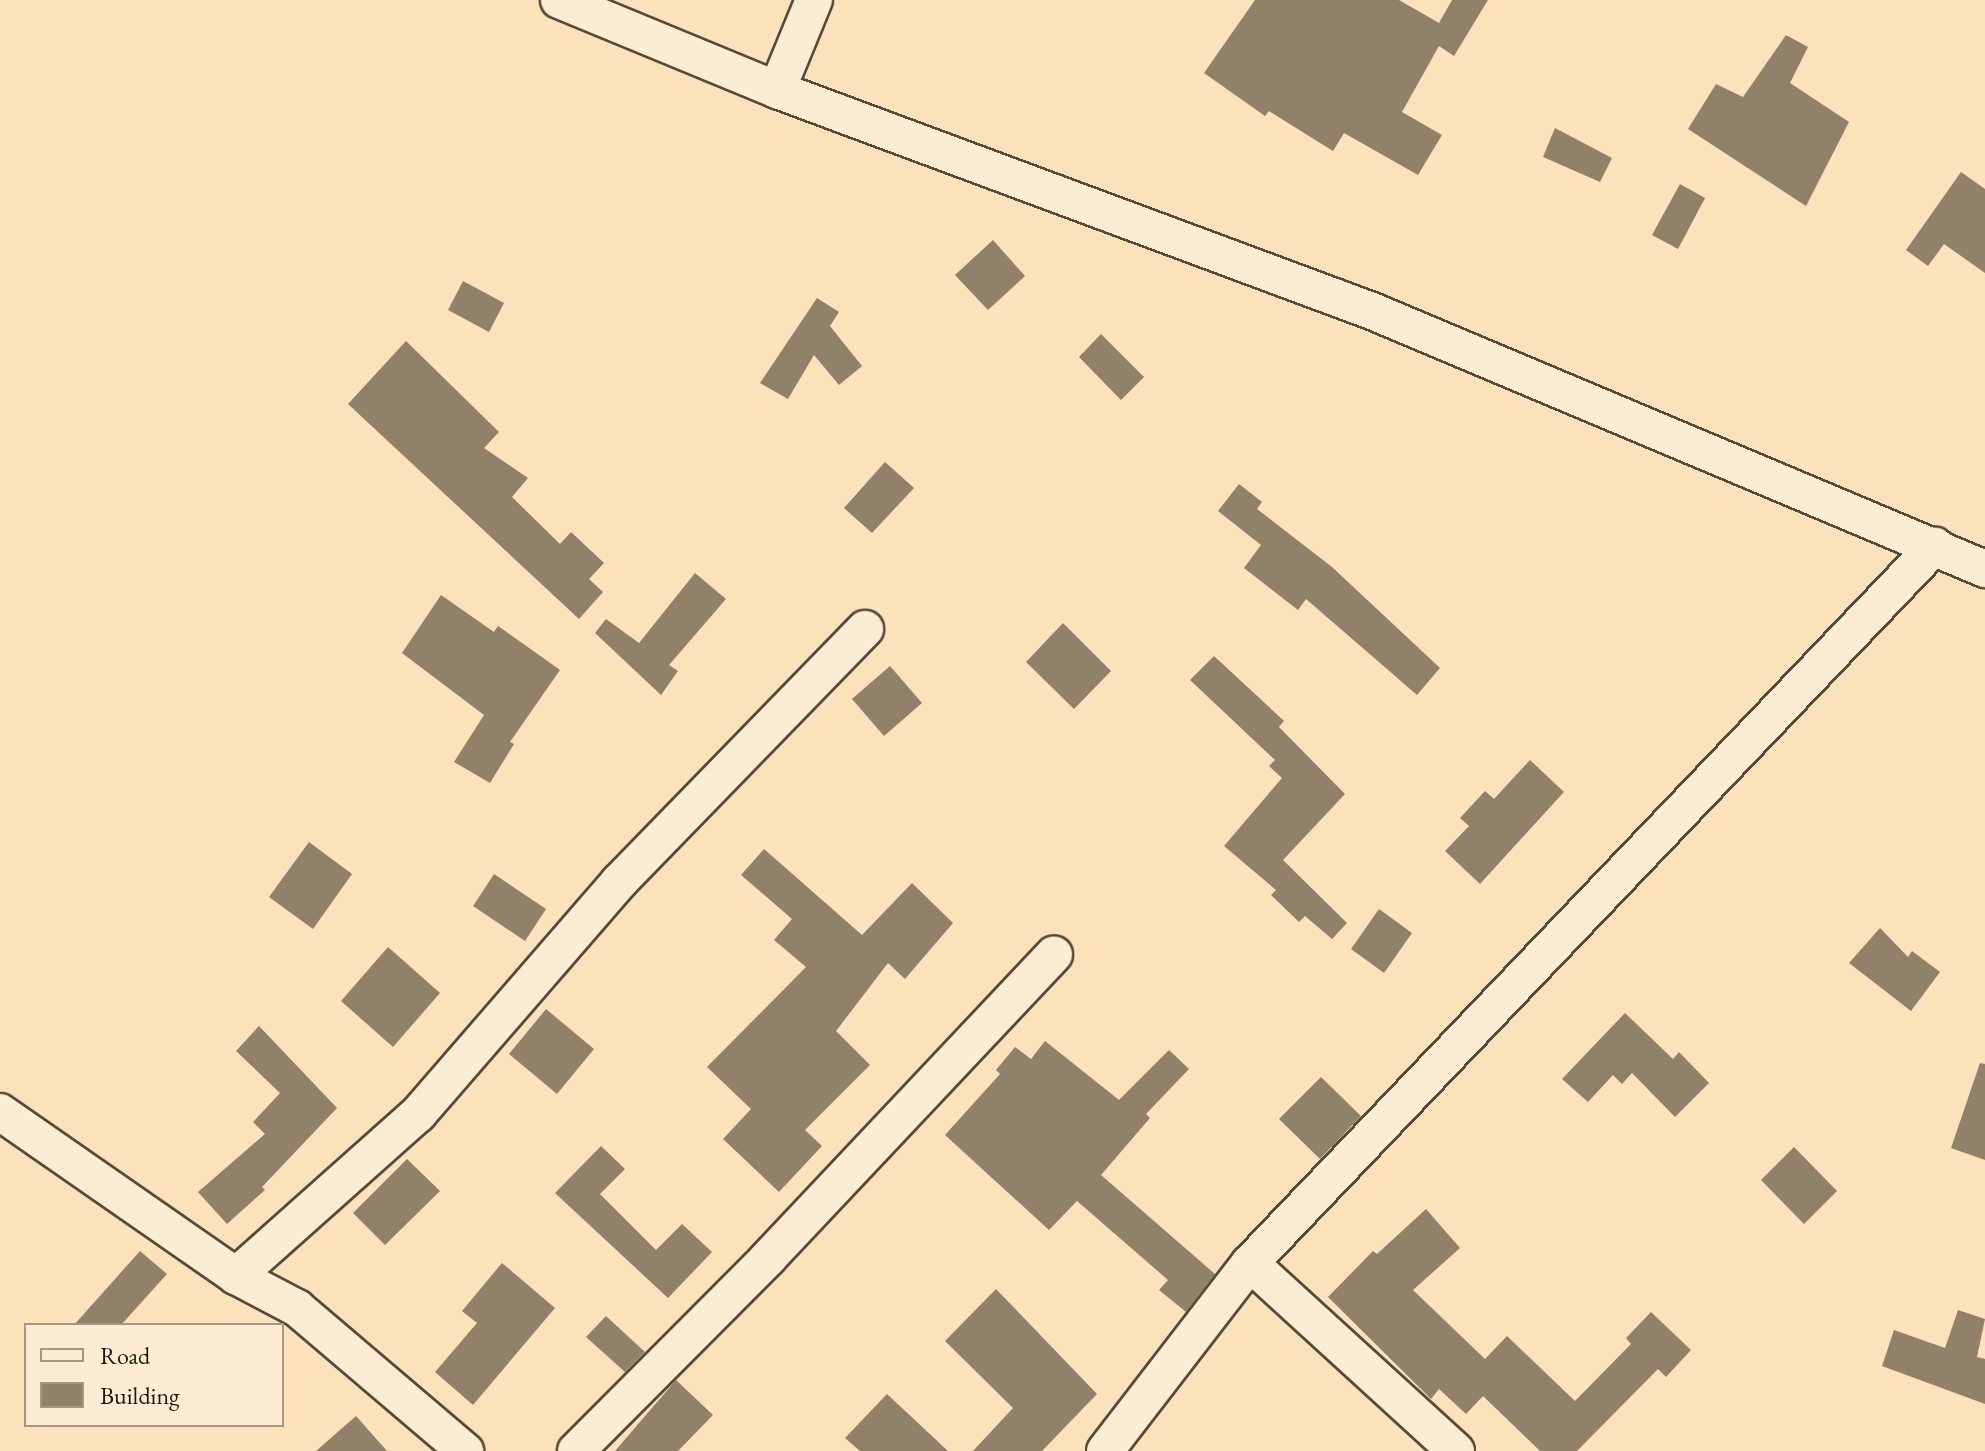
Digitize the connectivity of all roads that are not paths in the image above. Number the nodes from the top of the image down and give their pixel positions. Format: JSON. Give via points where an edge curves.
{"nodes":[{"id":1,"x":559,"y":0,"type":"edge"},
{"id":2,"x":814,"y":0,"type":"edge"},
{"id":3,"x":777,"y":90,"type":"junction"},
{"id":4,"x":1935,"y":546,"type":"junction"},
{"id":5,"x":1985,"y":569,"type":"edge"},
{"id":6,"x":865,"y":629,"type":"dead end"},
{"id":7,"x":1054,"y":955,"type":"dead end"},
{"id":8,"x":0,"y":1112,"type":"edge"},
{"id":9,"x":1250,"y":1263,"type":"junction"},
{"id":10,"x":236,"y":1276,"type":"junction"},
{"id":11,"x":465,"y":1451,"type":"edge"},
{"id":12,"x":576,"y":1451,"type":"edge"},
{"id":13,"x":1105,"y":1451,"type":"edge"},
{"id":14,"x":1456,"y":1451,"type":"edge"}],
"edges":[{"from":1,"to":3,"type":"street"},
{"from":2,"to":3,"type":"street"},
{"from":3,"to":4,"type":"street","via":[[1372,311]]},
{"from":4,"to":5,"type":"street"},
{"from":4,"to":9,"type":"street"},
{"from":6,"to":10,"type":"street","via":[[619,882],[418,1114]]},
{"from":7,"to":12,"type":"street","via":[[768,1258]]},
{"from":8,"to":10,"type":"street"},
{"from":9,"to":13,"type":"street"},
{"from":9,"to":14,"type":"street"},
{"from":10,"to":11,"type":"street","via":[[297,1308]]}]}
